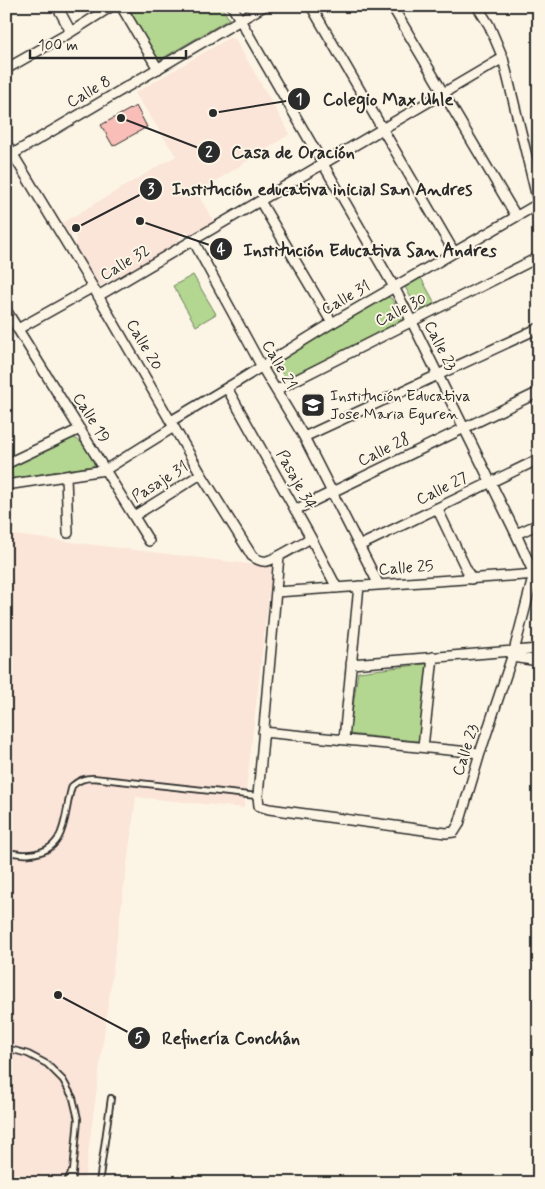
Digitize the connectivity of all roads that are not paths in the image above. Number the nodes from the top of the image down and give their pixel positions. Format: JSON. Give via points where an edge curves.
{"nodes":[{"id":1,"x":57,"y":6,"type":"edge"},
{"id":2,"x":121,"y":6,"type":"edge"},
{"id":3,"x":232,"y":6,"type":"edge"},
{"id":4,"x":264,"y":6,"type":"edge"},
{"id":5,"x":311,"y":6,"type":"edge"},
{"id":6,"x":392,"y":6,"type":"edge"},
{"id":7,"x":477,"y":6,"type":"edge"},
{"id":8,"x":106,"y":8,"type":"edge"},
{"id":9,"x":240,"y":20,"type":"junction"},
{"id":10,"x":71,"y":32,"type":"junction"},
{"id":11,"x":503,"y":58,"type":"junction"},
{"id":12,"x":6,"y":69,"type":"edge"},
{"id":13,"x":158,"y":69,"type":"junction"},
{"id":14,"x":443,"y":93,"type":"junction"},
{"id":15,"x":382,"y":129,"type":"junction"},
{"id":16,"x":6,"y":143,"type":"edge"},
{"id":17,"x":10,"y":156,"type":"edge"},
{"id":18,"x":322,"y":164,"type":"junction"},
{"id":19,"x":260,"y":201,"type":"junction"},
{"id":20,"x":538,"y":205,"type":"edge"},
{"id":21,"x":516,"y":216,"type":"junction"},
{"id":22,"x":193,"y":240,"type":"junction"},
{"id":23,"x":454,"y":252,"type":"junction"},
{"id":24,"x":539,"y":257,"type":"edge"},
{"id":25,"x":93,"y":287,"type":"junction"},
{"id":26,"x":394,"y":287,"type":"junction"},
{"id":27,"x":98,"y":296,"type":"junction"},
{"id":28,"x":7,"y":312,"type":"edge"},
{"id":29,"x":412,"y":322,"type":"junction"},
{"id":30,"x":332,"y":323,"type":"junction"},
{"id":31,"x":539,"y":328,"type":"edge"},
{"id":32,"x":18,"y":330,"type":"junction"},
{"id":33,"x":262,"y":367,"type":"junction"},
{"id":34,"x":438,"y":375,"type":"junction"},
{"id":35,"x":227,"y":388,"type":"junction"},
{"id":36,"x":276,"y":390,"type":"junction"},
{"id":37,"x":539,"y":392,"type":"edge"},
{"id":38,"x":172,"y":424,"type":"junction"},
{"id":39,"x":80,"y":428,"type":"junction"},
{"id":40,"x":464,"y":428,"type":"junction"},
{"id":41,"x":304,"y":437,"type":"junction"},
{"id":42,"x":539,"y":459,"type":"edge"},
{"id":43,"x":6,"y":464,"type":"edge"},
{"id":44,"x":105,"y":470,"type":"junction"},
{"id":45,"x":202,"y":474,"type":"junction"},
{"id":46,"x":66,"y":476,"type":"junction"},
{"id":47,"x":490,"y":483,"type":"junction"},
{"id":48,"x":6,"y":485,"type":"edge"},
{"id":49,"x":332,"y":492,"type":"junction"},
{"id":50,"x":437,"y":508,"type":"junction"},
{"id":51,"x":295,"y":510,"type":"junction"},
{"id":52,"x":134,"y":516,"type":"junction"},
{"id":53,"x":6,"y":519,"type":"edge"},
{"id":54,"x":539,"y":524,"type":"edge"},
{"id":55,"x":7,"y":528,"type":"edge"},
{"id":56,"x":68,"y":533,"type":"dead end"},
{"id":57,"x":516,"y":534,"type":"junction"},
{"id":58,"x":311,"y":538,"type":"junction"},
{"id":59,"x":149,"y":541,"type":"dead end"},
{"id":60,"x":359,"y":546,"type":"junction"},
{"id":61,"x":279,"y":556,"type":"junction"},
{"id":62,"x":536,"y":574,"type":"edge"},
{"id":63,"x":471,"y":579,"type":"junction"},
{"id":64,"x":379,"y":585,"type":"junction"},
{"id":65,"x":359,"y":586,"type":"junction"},
{"id":66,"x":337,"y":588,"type":"junction"},
{"id":67,"x":276,"y":592,"type":"junction"},
{"id":68,"x":539,"y":649,"type":"edge"},
{"id":69,"x":513,"y":654,"type":"junction"},
{"id":70,"x":433,"y":657,"type":"junction"},
{"id":71,"x":539,"y":661,"type":"edge"},
{"id":72,"x":351,"y":664,"type":"junction"},
{"id":73,"x":263,"y":732,"type":"junction"},
{"id":74,"x":344,"y":739,"type":"junction"},
{"id":75,"x":423,"y":747,"type":"junction"},
{"id":76,"x":480,"y":753,"type":"junction"},
{"id":77,"x":258,"y":796,"type":"junction"},
{"id":78,"x":6,"y":852,"type":"edge"},
{"id":79,"x":6,"y":1048,"type":"edge"},
{"id":80,"x":111,"y":1098,"type":"dead end"},
{"id":81,"x":73,"y":1169,"type":"junction"},
{"id":82,"x":66,"y":1183,"type":"edge"},
{"id":83,"x":72,"y":1183,"type":"edge"},
{"id":84,"x":99,"y":1183,"type":"edge"}],
"edges":[{"from":1,"to":10,"type":"street"},
{"from":2,"to":13,"type":"street"},
{"from":3,"to":9,"type":"street","name":"Calle 23"},
{"from":4,"to":9,"type":"street","name":"Calle 8"},
{"from":5,"to":15,"type":"street"},
{"from":6,"to":14,"type":"street"},
{"from":7,"to":11,"type":"street"},
{"from":8,"to":10,"type":"street"},
{"from":9,"to":13,"type":"street","name":"Calle 8"},
{"from":9,"to":18,"type":"street","name":"Calle 23"},
{"from":10,"to":12,"type":"street"},
{"from":11,"to":14,"type":"street","name":"Calle 32"},
{"from":11,"to":20,"type":"street"},
{"from":13,"to":17,"type":"street","name":"Calle 8"},
{"from":14,"to":15,"type":"street","name":"Calle 32"},
{"from":14,"to":21,"type":"street"},
{"from":15,"to":18,"type":"street","name":"Calle 32"},
{"from":15,"to":23,"type":"street"},
{"from":16,"to":17,"type":"street","name":"Calle 20"},
{"from":17,"to":25,"type":"street","name":"Calle 20"},
{"from":18,"to":19,"type":"street","name":"Calle 32"},
{"from":18,"to":26,"type":"street","name":"Calle 23"},
{"from":19,"to":22,"type":"street","name":"Calle 32"},
{"from":19,"to":30,"type":"street"},
{"from":20,"to":21,"type":"street","name":"Calle 31"},
{"from":21,"to":23,"type":"street","name":"Calle 31"},
{"from":22,"to":27,"type":"street","name":"Calle 32"},
{"from":22,"to":33,"type":"street","name":"Calle 21"},
{"from":23,"to":26,"type":"street","name":"Calle 31"},
{"from":24,"to":29,"type":"street","name":"Calle 30"},
{"from":25,"to":27,"type":"street","name":"Calle 20"},
{"from":25,"to":32,"type":"street"},
{"from":26,"to":29,"type":"street","name":"Calle 23"},
{"from":26,"to":30,"type":"street","name":"Calle 31"},
{"from":27,"to":38,"type":"street","name":"Calle 20"},
{"from":28,"to":32,"type":"street","name":"Calle 19"},
{"from":29,"to":34,"type":"street","name":"Calle 23"},
{"from":29,"to":36,"type":"street","name":"Calle 30"},
{"from":30,"to":33,"type":"street","name":"Calle 31"},
{"from":31,"to":34,"type":"street"},
{"from":32,"to":39,"type":"street","name":"Calle 19"},
{"from":33,"to":35,"type":"street","name":"Calle 31"},
{"from":33,"to":36,"type":"street","name":"Calle 21"},
{"from":34,"to":40,"type":"street","name":"Calle 23"},
{"from":34,"to":41,"type":"street"},
{"from":35,"to":38,"type":"street","name":"Calle 31"},
{"from":35,"to":51,"type":"street","name":"Pasaje 34"},
{"from":36,"to":41,"type":"street","name":"Calle 21"},
{"from":37,"to":40,"type":"street","name":"Calle 28"},
{"from":38,"to":44,"type":"street","name":"Calle 31"},
{"from":38,"to":45,"type":"street","name":"Calle 20"},
{"from":39,"to":43,"type":"street"},
{"from":39,"to":44,"type":"street","name":"Calle 19"},
{"from":40,"to":47,"type":"street","name":"Calle 23"},
{"from":40,"to":49,"type":"street","name":"Calle 28"},
{"from":41,"to":49,"type":"street","name":"Calle 21"},
{"from":42,"to":47,"type":"street","name":"Calle 27"},
{"from":44,"to":46,"type":"street"},
{"from":44,"to":52,"type":"street","name":"Calle 19"},
{"from":45,"to":52,"type":"street","name":"Pasaje 31"},
{"from":45,"to":61,"type":"street","name":"Calle 20","via":[[252,556],[267,561]]},
{"from":46,"to":48,"type":"street"},
{"from":46,"to":56,"type":"street"},
{"from":47,"to":50,"type":"street","name":"Calle 27"},
{"from":47,"to":57,"type":"street","name":"Calle 23"},
{"from":49,"to":51,"type":"street","name":"Calle 28"},
{"from":49,"to":60,"type":"street","name":"Calle 21"},
{"from":50,"to":60,"type":"street","name":"Calle 27"},
{"from":50,"to":63,"type":"street"},
{"from":51,"to":58,"type":"street","name":"Pasaje 34"},
{"from":52,"to":59,"type":"street","name":"Calle 19"},
{"from":53,"to":55,"type":"street"},
{"from":54,"to":57,"type":"street"},
{"from":57,"to":62,"type":"street","name":"Calle 23"},
{"from":58,"to":61,"type":"street"},
{"from":58,"to":66,"type":"street","name":"Pasaje 34"},
{"from":60,"to":64,"type":"street","name":"Calle 21"},
{"from":61,"to":67,"type":"street"},
{"from":62,"to":63,"type":"street","name":"Calle 25"},
{"from":62,"to":69,"type":"street","name":"Calle 23"},
{"from":63,"to":64,"type":"street","name":"Calle 25"},
{"from":64,"to":65,"type":"street","name":"Calle 25"},
{"from":65,"to":66,"type":"street","name":"Calle 25"},
{"from":65,"to":72,"type":"street"},
{"from":66,"to":67,"type":"street","name":"Calle 25"},
{"from":67,"to":73,"type":"street"},
{"from":68,"to":69,"type":"street"},
{"from":69,"to":70,"type":"street"},
{"from":69,"to":71,"type":"street"},
{"from":69,"to":76,"type":"street","name":"Calle 23"},
{"from":70,"to":72,"type":"street"},
{"from":70,"to":75,"type":"street"},
{"from":72,"to":74,"type":"street"},
{"from":73,"to":74,"type":"street"},
{"from":73,"to":77,"type":"street"},
{"from":74,"to":75,"type":"street"},
{"from":75,"to":76,"type":"street"},
{"from":76,"to":77,"type":"street","name":"Calle 23","via":[[459,824],[454,832],[446,834],[270,809],[260,806]]},
{"from":77,"to":78,"type":"lane","via":[[84,778],[72,786],[59,839],[43,852]]},
{"from":79,"to":81,"type":"lane","via":[[47,1064],[63,1080],[78,1120]]},
{"from":80,"to":84,"type":"lane"},
{"from":81,"to":82,"type":"lane"},
{"from":81,"to":83,"type":"lane"}]}
